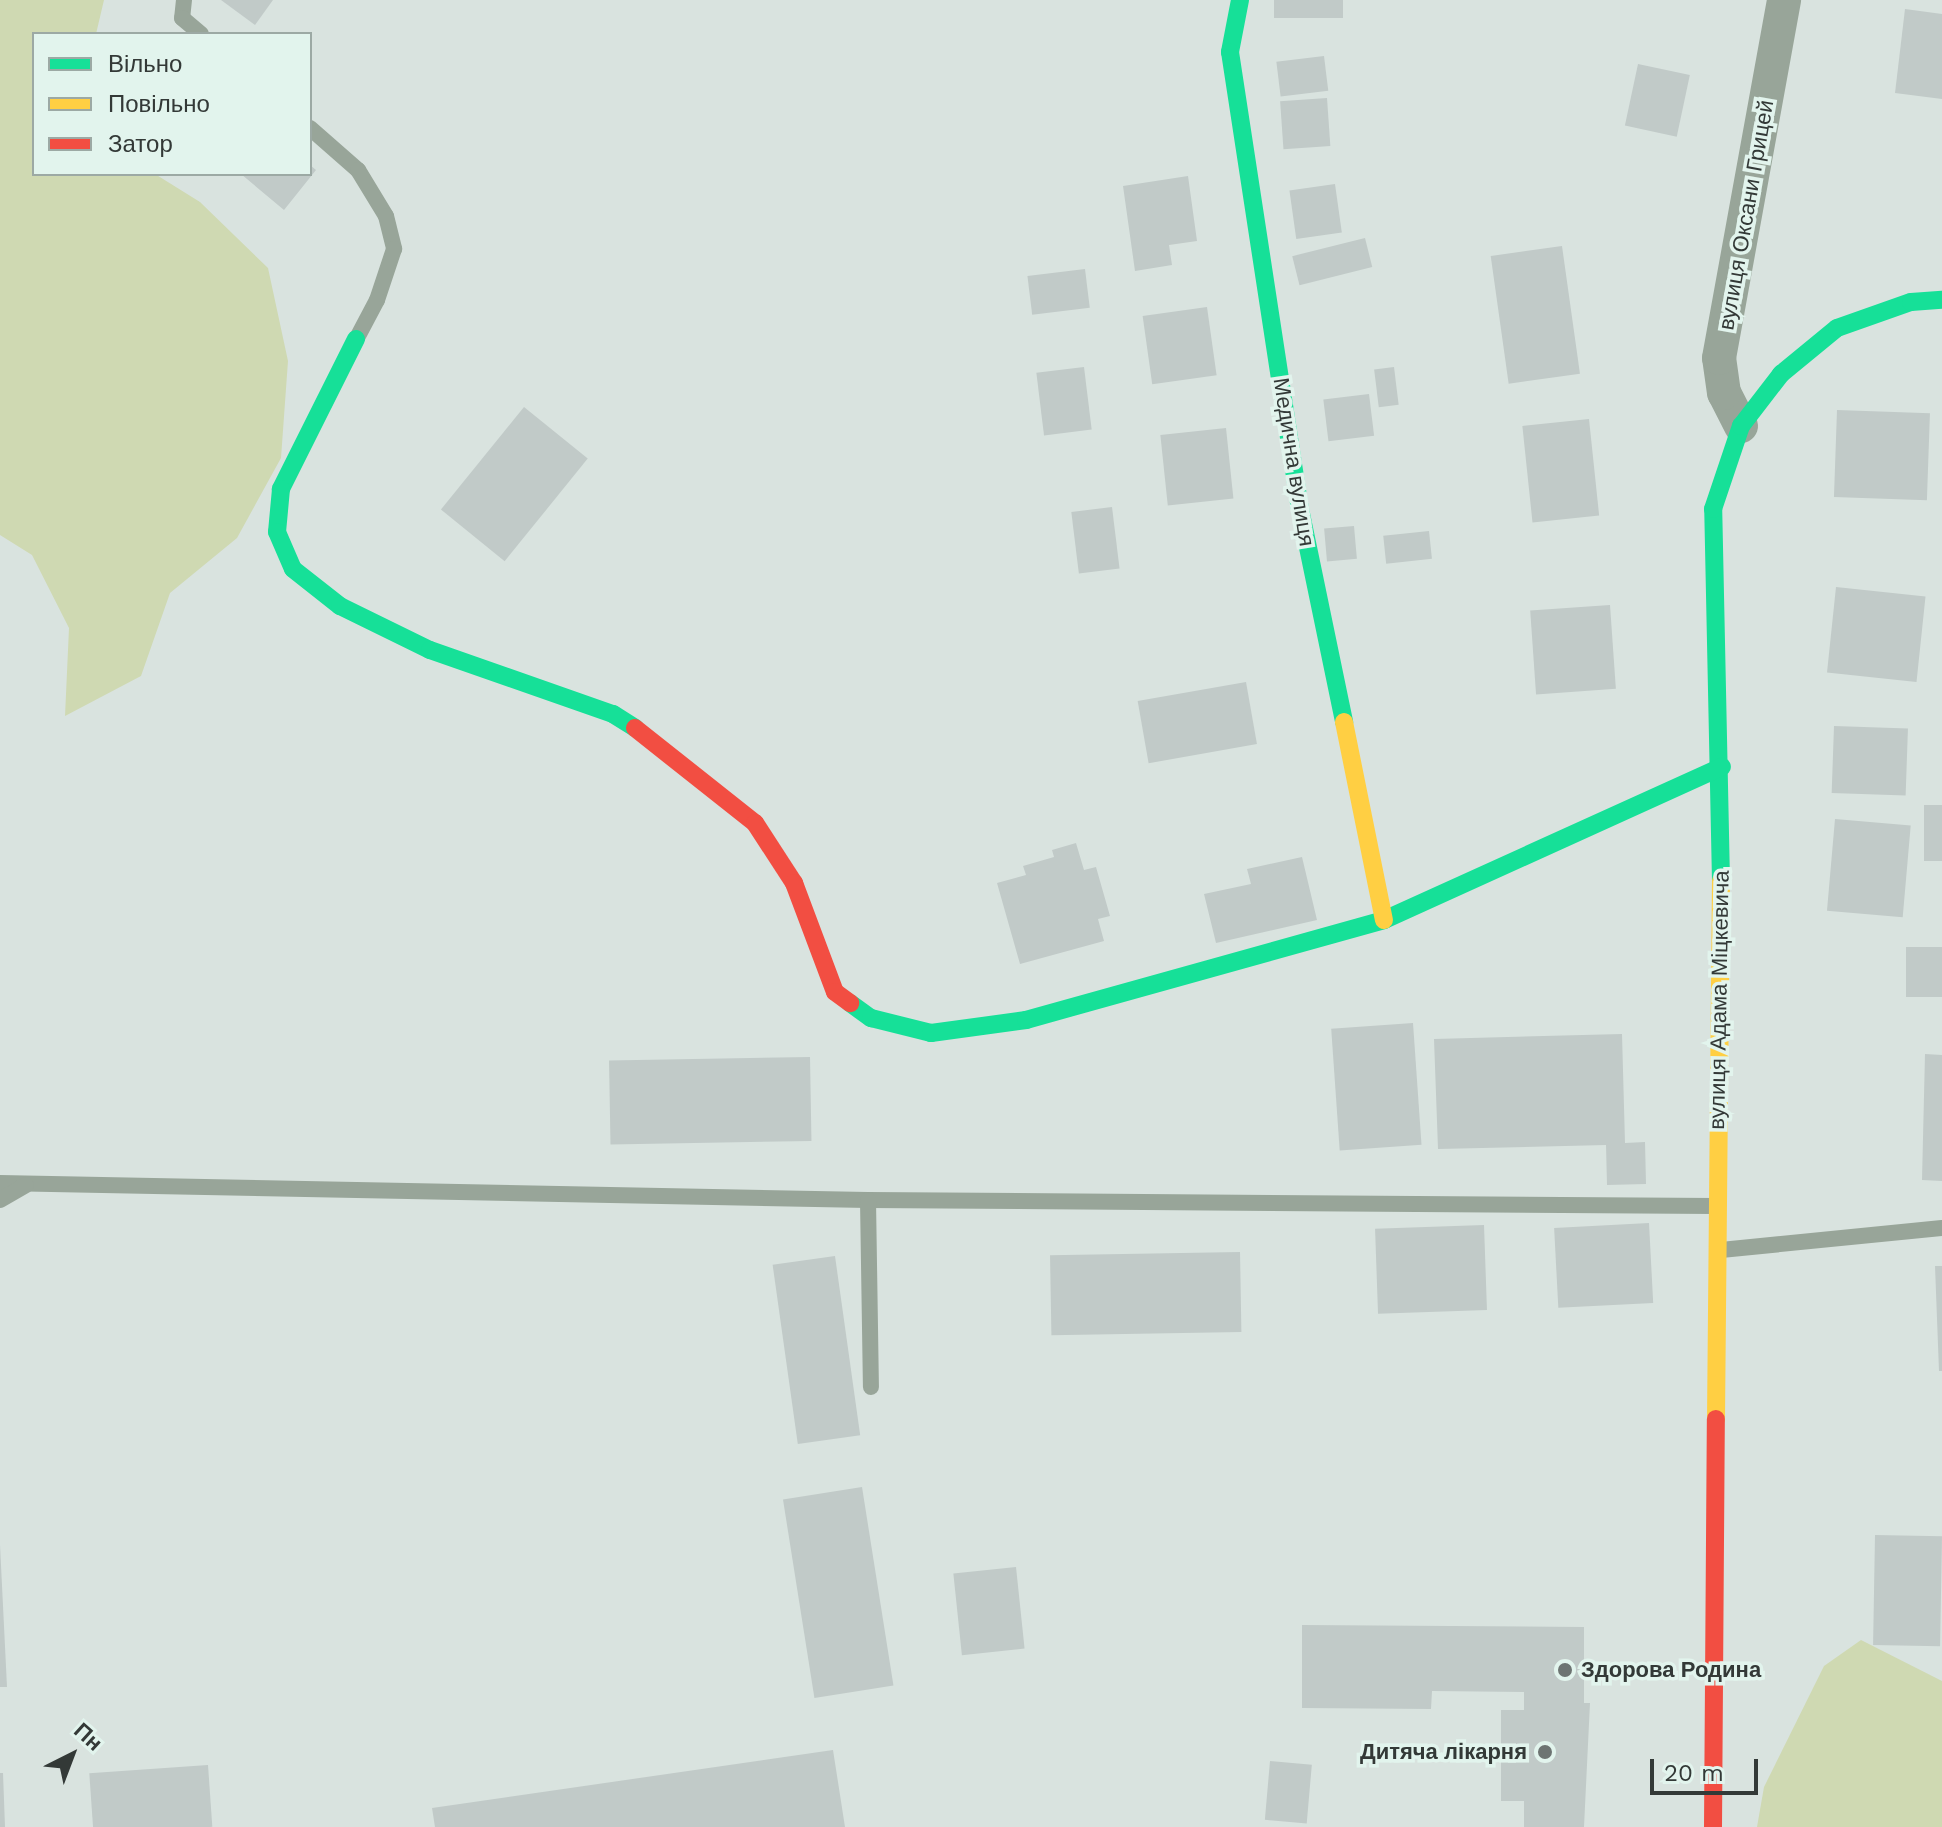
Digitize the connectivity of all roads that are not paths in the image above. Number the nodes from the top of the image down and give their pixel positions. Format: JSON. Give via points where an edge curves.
{"nodes":[{"id":1,"x":184,"y":0,"type":"edge"},
{"id":2,"x":1240,"y":0,"type":"edge"},
{"id":3,"x":1784,"y":0,"type":"edge"},
{"id":4,"x":199,"y":32,"type":"edge"},
{"id":5,"x":312,"y":130,"type":"edge"},
{"id":6,"x":1942,"y":300,"type":"edge"},
{"id":7,"x":356,"y":339,"type":"joint"},
{"id":8,"x":1741,"y":426,"type":"junction"},
{"id":9,"x":1722,"y":767,"type":"junction"},
{"id":10,"x":1384,"y":920,"type":"junction"},
{"id":11,"x":0,"y":1183,"type":"edge"},
{"id":12,"x":30,"y":1184,"type":"junction"},
{"id":13,"x":0,"y":1200,"type":"edge"},
{"id":14,"x":868,"y":1200,"type":"junction"},
{"id":15,"x":1717,"y":1206,"type":"junction"},
{"id":16,"x":1942,"y":1228,"type":"edge"},
{"id":17,"x":1717,"y":1250,"type":"junction"},
{"id":18,"x":871,"y":1387,"type":"dead end"},
{"id":19,"x":1713,"y":1827,"type":"edge"}],
"edges":[{"from":1,"to":4,"type":"lane","via":[[182,18]]},
{"from":2,"to":10,"type":"street","name":"Медична вулиця","via":[[1230,52],[1299,504]]},
{"from":3,"to":8,"type":"street","name":"вулиця Оксани Грицей","via":[[1719,358],[1724,393]]},
{"from":5,"to":7,"type":"lane","via":[[358,170],[386,216],[394,249],[377,300]]},
{"from":6,"to":8,"type":"street","name":"вулиця Адама Міцкевича","via":[[1911,302],[1837,328],[1781,374]]},
{"from":7,"to":10,"type":"street","via":[[281,489],[277,532],[293,569],[340,606],[430,650],[613,714],[670,751],[755,823],[794,883],[835,992],[871,1018],[931,1033],[1026,1020]]},
{"from":8,"to":9,"type":"street","name":"вулиця Адама Міцкевича","via":[[1713,509]]},
{"from":9,"to":10,"type":"street"},
{"from":9,"to":15,"type":"street","name":"вулиця Адама Міцкевича"},
{"from":11,"to":12,"type":"lane"},
{"from":12,"to":13,"type":"lane"},
{"from":12,"to":14,"type":"lane"},
{"from":14,"to":15,"type":"lane"},
{"from":14,"to":18,"type":"lane"},
{"from":15,"to":17,"type":"street","name":"вулиця Адама Міцкевича"},
{"from":16,"to":17,"type":"lane"},
{"from":17,"to":19,"type":"street","name":"вулиця Адама Міцкевича"}]}
